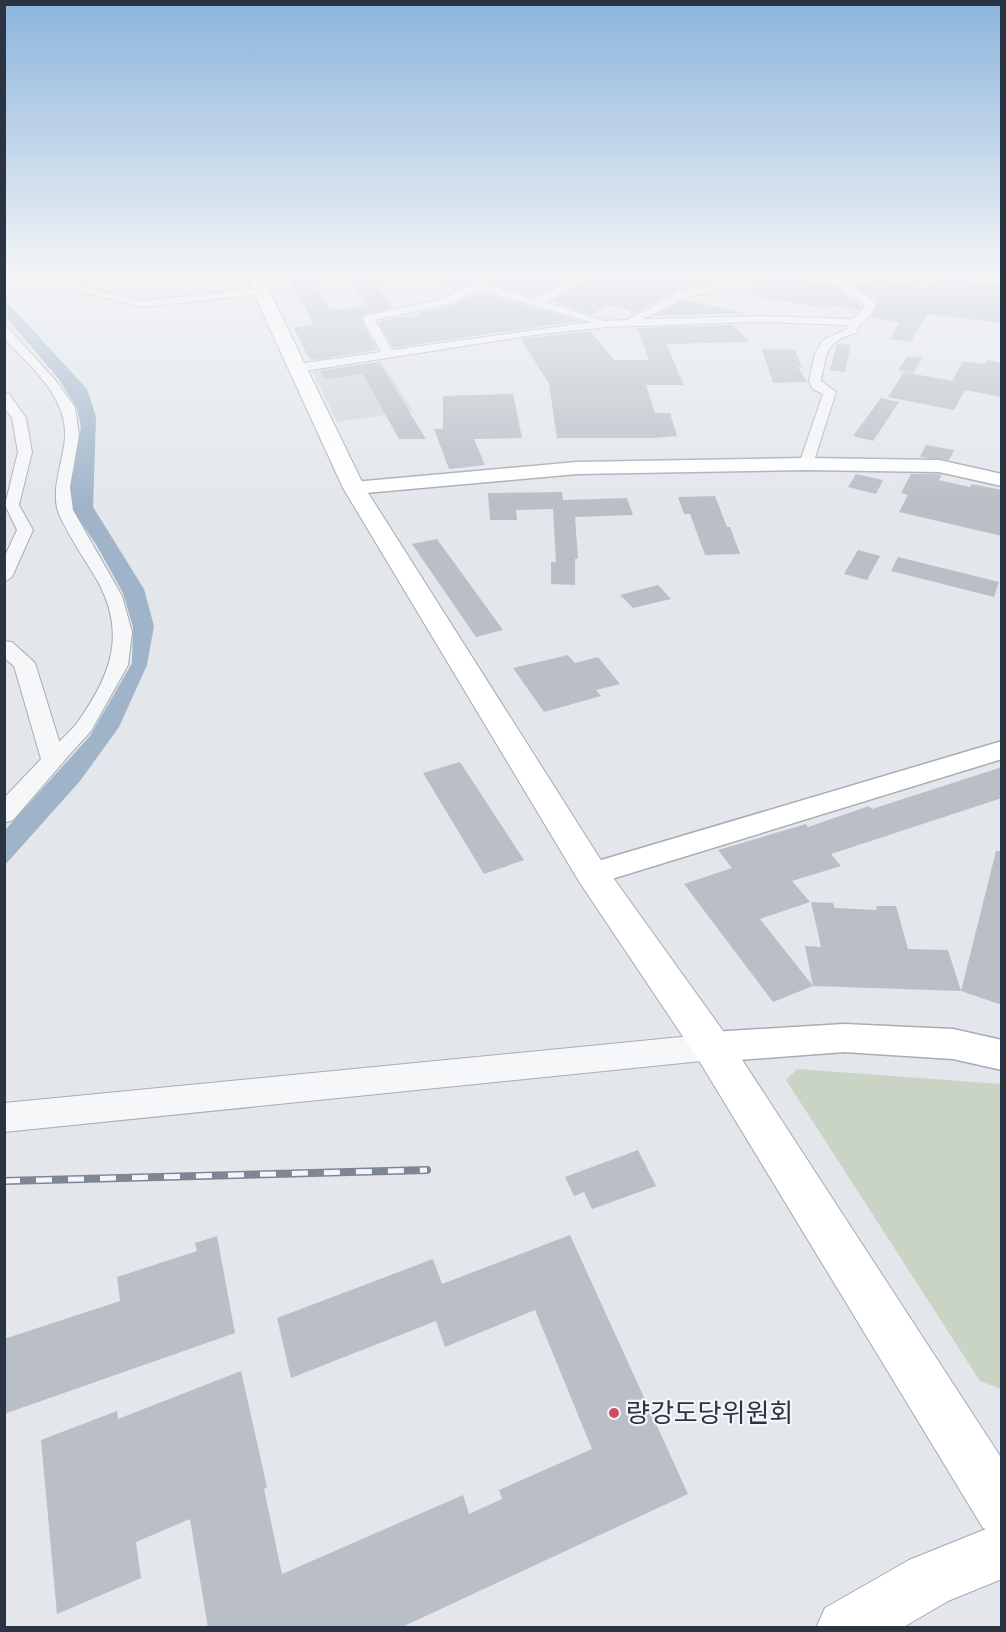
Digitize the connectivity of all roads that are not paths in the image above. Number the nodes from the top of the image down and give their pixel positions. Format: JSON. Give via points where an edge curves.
{"nodes":[{"id":1,"x":22,"y":350,"type":"edge"},
{"id":2,"x":289,"y":350,"type":"edge"},
{"id":3,"x":386,"y":350,"type":"edge"},
{"id":4,"x":416,"y":350,"type":"edge"},
{"id":5,"x":822,"y":350,"type":"edge"},
{"id":6,"x":388,"y":354,"type":"junction"},
{"id":7,"x":298,"y":368,"type":"junction"},
{"id":8,"x":4,"y":398,"type":"edge"},
{"id":9,"x":806,"y":465,"type":"junction"},
{"id":10,"x":1002,"y":480,"type":"edge"},
{"id":11,"x":354,"y":488,"type":"junction"},
{"id":12,"x":4,"y":577,"type":"edge"},
{"id":13,"x":4,"y":648,"type":"edge"},
{"id":14,"x":1002,"y":750,"type":"edge"},
{"id":15,"x":53,"y":760,"type":"junction"},
{"id":16,"x":4,"y":814,"type":"edge"},
{"id":17,"x":592,"y":874,"type":"junction"},
{"id":18,"x":712,"y":1047,"type":"junction"},
{"id":19,"x":1002,"y":1055,"type":"edge"},
{"id":20,"x":4,"y":1118,"type":"edge"},
{"id":21,"x":1002,"y":1509,"type":"edge"},
{"id":22,"x":1002,"y":1551,"type":"edge"},
{"id":23,"x":845,"y":1628,"type":"edge"}],
"edges":[{"from":1,"to":15,"type":"street","via":[[68,407],[72,435],[63,487],[65,510],[114,596],[123,632],[119,665],[84,727]]},
{"from":2,"to":7,"type":"main road"},
{"from":3,"to":6,"type":"street"},
{"from":4,"to":6,"type":"street"},
{"from":5,"to":9,"type":"street","via":[[815,381],[830,392]]},
{"from":6,"to":7,"type":"street"},
{"from":7,"to":11,"type":"main road"},
{"from":8,"to":12,"type":"street","via":[[19,418],[26,452],[12,505],[25,530]]},
{"from":9,"to":10,"type":"main road","via":[[939,466]]},
{"from":9,"to":11,"type":"main road","via":[[577,468]]},
{"from":11,"to":17,"type":"main road"},
{"from":13,"to":15,"type":"street","via":[[24,663]]},
{"from":14,"to":17,"type":"main road"},
{"from":15,"to":16,"type":"street"},
{"from":17,"to":18,"type":"main road"},
{"from":18,"to":19,"type":"main road","via":[[844,1038],[953,1044]]},
{"from":18,"to":20,"type":"street"},
{"from":18,"to":21,"type":"main road"},
{"from":22,"to":23,"type":"main road","via":[[929,1580]]}]}
